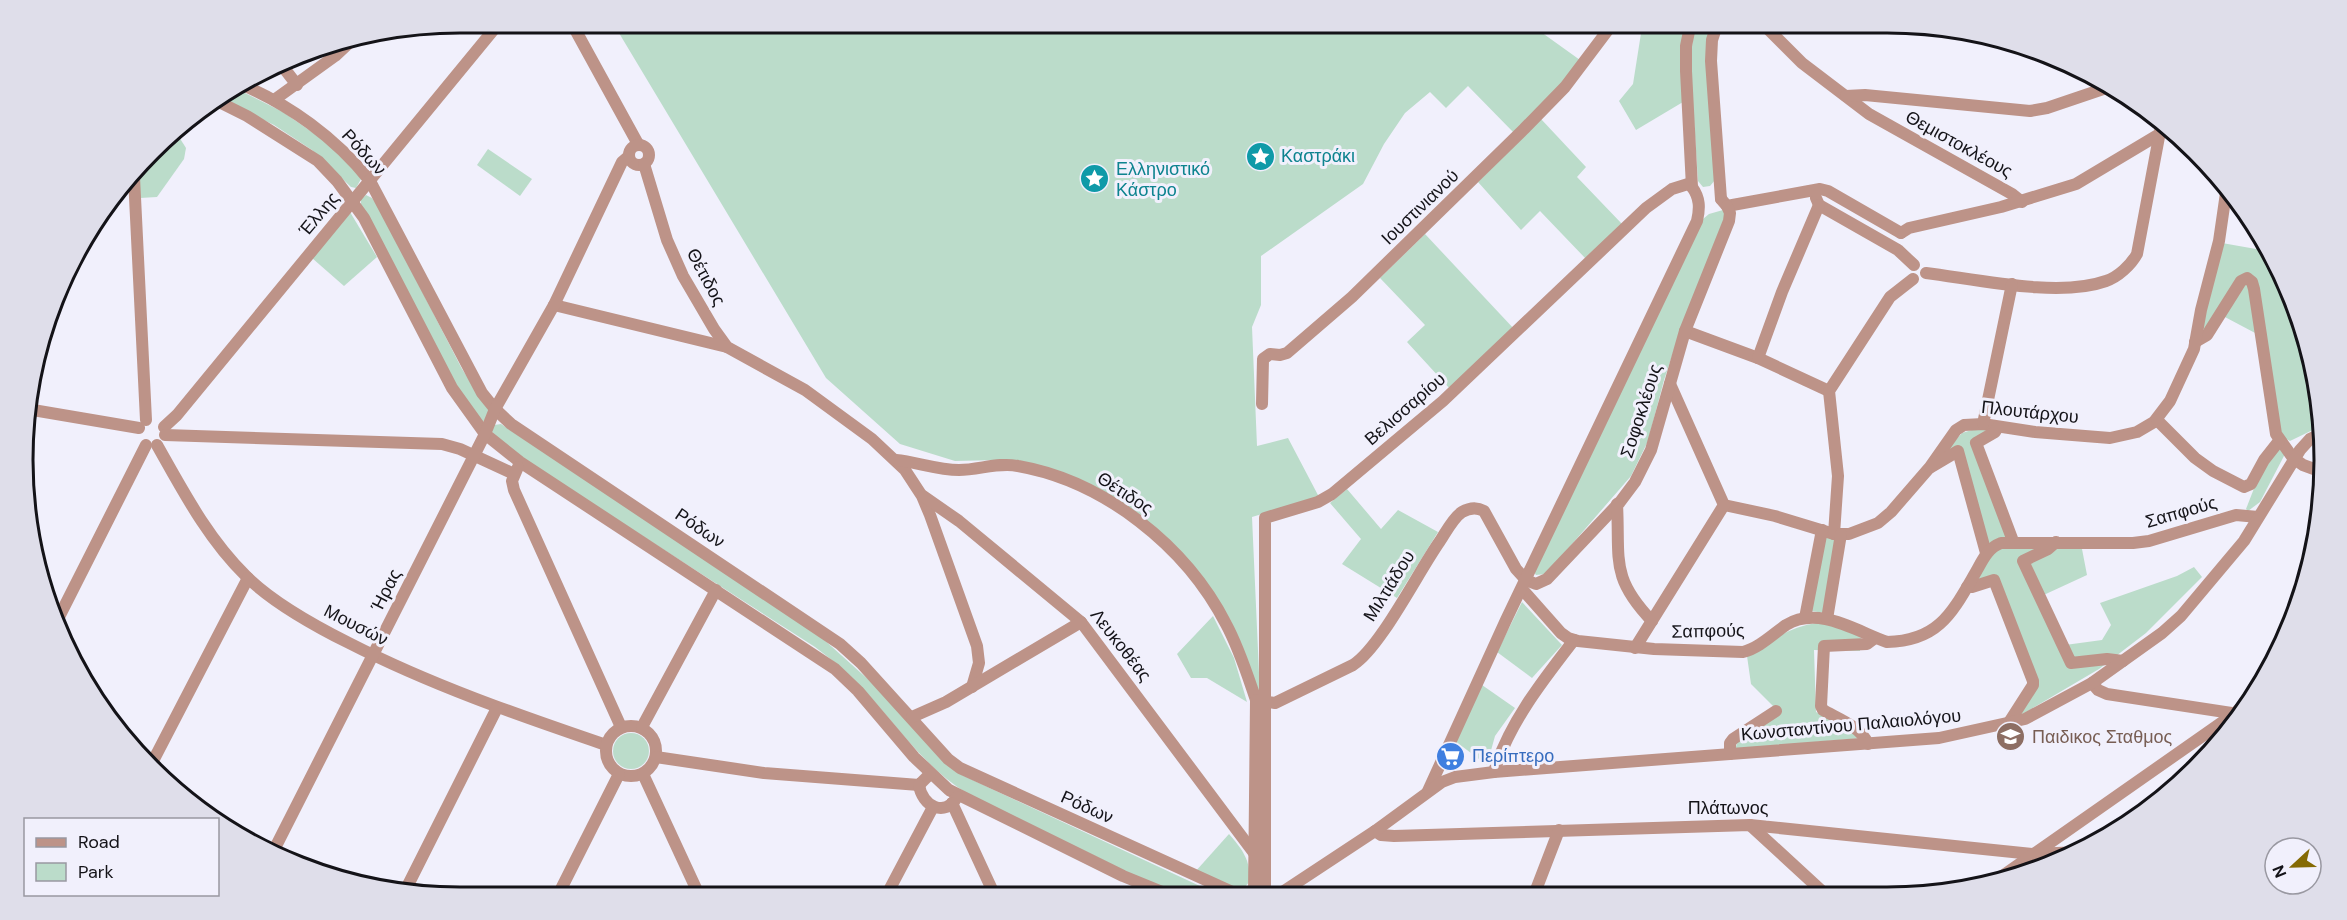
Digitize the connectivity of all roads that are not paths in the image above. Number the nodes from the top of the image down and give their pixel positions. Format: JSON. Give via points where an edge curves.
{"nodes":[{"id":1,"x":491,"y":33,"type":"edge"},
{"id":2,"x":577,"y":33,"type":"edge"},
{"id":3,"x":1606,"y":33,"type":"edge"},
{"id":4,"x":1689,"y":33,"type":"edge"},
{"id":5,"x":1714,"y":33,"type":"edge"},
{"id":6,"x":1772,"y":33,"type":"edge"},
{"id":7,"x":338,"y":51,"type":"edge"},
{"id":8,"x":286,"y":71,"type":"edge"},
{"id":9,"x":297,"y":85,"type":"junction"},
{"id":10,"x":249,"y":89,"type":"edge"},
{"id":11,"x":2100,"y":90,"type":"edge"},
{"id":12,"x":1846,"y":96,"type":"junction"},
{"id":13,"x":274,"y":100,"type":"junction"},
{"id":14,"x":224,"y":104,"type":"edge"},
{"id":15,"x":2159,"y":131,"type":"edge"},
{"id":16,"x":2158,"y":135,"type":"junction"},
{"id":17,"x":638,"y":144,"type":"junction"},
{"id":18,"x":635,"y":161,"type":"junction"},
{"id":19,"x":370,"y":181,"type":"junction"},
{"id":20,"x":134,"y":184,"type":"edge"},
{"id":21,"x":1692,"y":187,"type":"junction"},
{"id":22,"x":1812,"y":189,"type":"junction"},
{"id":23,"x":2225,"y":199,"type":"edge"},
{"id":24,"x":353,"y":201,"type":"junction"},
{"id":25,"x":1699,"y":202,"type":"junction"},
{"id":26,"x":2022,"y":202,"type":"junction"},
{"id":27,"x":1724,"y":203,"type":"junction"},
{"id":28,"x":1819,"y":205,"type":"junction"},
{"id":29,"x":1901,"y":233,"type":"junction"},
{"id":30,"x":1898,"y":250,"type":"junction"},
{"id":31,"x":1914,"y":265,"type":"junction"},
{"id":32,"x":1926,"y":273,"type":"junction"},
{"id":33,"x":1913,"y":279,"type":"junction"},
{"id":34,"x":2012,"y":284,"type":"junction"},
{"id":35,"x":554,"y":305,"type":"junction"},
{"id":36,"x":1684,"y":331,"type":"junction"},
{"id":37,"x":2195,"y":342,"type":"junction"},
{"id":38,"x":727,"y":347,"type":"junction"},
{"id":39,"x":1758,"y":358,"type":"junction"},
{"id":40,"x":1670,"y":384,"type":"junction"},
{"id":41,"x":1829,"y":391,"type":"junction"},
{"id":42,"x":1262,"y":404,"type":"dead end"},
{"id":43,"x":36,"y":410,"type":"edge"},
{"id":44,"x":495,"y":410,"type":"junction"},
{"id":45,"x":2157,"y":420,"type":"junction"},
{"id":46,"x":143,"y":424,"type":"junction"},
{"id":47,"x":1983,"y":424,"type":"junction"},
{"id":48,"x":1998,"y":428,"type":"junction"},
{"id":49,"x":485,"y":434,"type":"junction"},
{"id":50,"x":158,"y":438,"type":"junction"},
{"id":51,"x":2313,"y":438,"type":"edge"},
{"id":52,"x":2279,"y":441,"type":"junction"},
{"id":53,"x":474,"y":456,"type":"junction"},
{"id":54,"x":2293,"y":458,"type":"junction"},
{"id":55,"x":896,"y":460,"type":"junction"},
{"id":56,"x":1929,"y":467,"type":"junction"},
{"id":57,"x":517,"y":468,"type":"junction"},
{"id":58,"x":2314,"y":469,"type":"edge"},
{"id":59,"x":922,"y":496,"type":"junction"},
{"id":60,"x":1617,"y":504,"type":"junction"},
{"id":61,"x":1724,"y":505,"type":"junction"},
{"id":62,"x":2258,"y":517,"type":"junction"},
{"id":63,"x":1832,"y":533,"type":"junction"},
{"id":64,"x":2013,"y":542,"type":"junction"},
{"id":65,"x":2056,"y":542,"type":"junction"},
{"id":66,"x":1986,"y":553,"type":"junction"},
{"id":67,"x":248,"y":578,"type":"junction"},
{"id":68,"x":1524,"y":584,"type":"junction"},
{"id":69,"x":1967,"y":587,"type":"junction"},
{"id":70,"x":716,"y":590,"type":"junction"},
{"id":71,"x":62,"y":612,"type":"edge"},
{"id":72,"x":1805,"y":618,"type":"junction"},
{"id":73,"x":1827,"y":619,"type":"junction"},
{"id":74,"x":1652,"y":621,"type":"junction"},
{"id":75,"x":1081,"y":622,"type":"junction"},
{"id":76,"x":1875,"y":638,"type":"junction"},
{"id":77,"x":1574,"y":640,"type":"junction"},
{"id":78,"x":1635,"y":648,"type":"junction"},
{"id":79,"x":374,"y":655,"type":"junction"},
{"id":80,"x":2123,"y":661,"type":"junction"},
{"id":81,"x":2092,"y":683,"type":"junction"},
{"id":82,"x":972,"y":687,"type":"junction"},
{"id":83,"x":1260,"y":702,"type":"junction"},
{"id":84,"x":497,"y":708,"type":"junction"},
{"id":85,"x":1776,"y":711,"type":"dead end"},
{"id":86,"x":2231,"y":713,"type":"edge"},
{"id":87,"x":912,"y":717,"type":"junction"},
{"id":88,"x":2008,"y":724,"type":"junction"},
{"id":89,"x":2222,"y":725,"type":"edge"},
{"id":90,"x":621,"y":727,"type":"junction"},
{"id":91,"x":642,"y":727,"type":"junction"},
{"id":92,"x":1868,"y":744,"type":"junction"},
{"id":93,"x":606,"y":745,"type":"junction"},
{"id":94,"x":1730,"y":754,"type":"junction"},
{"id":95,"x":656,"y":757,"type":"junction"},
{"id":96,"x":154,"y":758,"type":"edge"},
{"id":97,"x":1494,"y":772,"type":"junction"},
{"id":98,"x":619,"y":774,"type":"junction"},
{"id":99,"x":643,"y":774,"type":"junction"},
{"id":100,"x":930,"y":774,"type":"junction"},
{"id":101,"x":919,"y":785,"type":"junction"},
{"id":102,"x":1428,"y":792,"type":"junction"},
{"id":103,"x":955,"y":799,"type":"junction"},
{"id":104,"x":933,"y":807,"type":"junction"},
{"id":105,"x":1750,"y":825,"type":"junction"},
{"id":106,"x":1559,"y":830,"type":"junction"},
{"id":107,"x":1375,"y":831,"type":"junction"},
{"id":108,"x":276,"y":845,"type":"edge"},
{"id":109,"x":1254,"y":853,"type":"junction"},
{"id":110,"x":2052,"y":853,"type":"edge"},
{"id":111,"x":2032,"y":854,"type":"junction"},
{"id":112,"x":2015,"y":867,"type":"edge"},
{"id":113,"x":409,"y":884,"type":"edge"},
{"id":114,"x":562,"y":887,"type":"edge"},
{"id":115,"x":695,"y":887,"type":"edge"},
{"id":116,"x":891,"y":887,"type":"edge"},
{"id":117,"x":991,"y":887,"type":"edge"},
{"id":118,"x":1150,"y":887,"type":"edge"},
{"id":119,"x":1221,"y":887,"type":"edge"},
{"id":120,"x":1254,"y":887,"type":"edge"},
{"id":121,"x":1265,"y":887,"type":"edge"},
{"id":122,"x":1299,"y":887,"type":"edge"},
{"id":123,"x":1537,"y":887,"type":"edge"},
{"id":124,"x":1817,"y":887,"type":"edge"}],
"edges":[{"from":1,"to":19,"type":"street","name":"Έλλης"},
{"from":2,"to":17,"type":"street"},
{"from":3,"to":42,"type":"street","name":"Ιουστινιανού","via":[[1565,87],[1384,267],[1287,352],[1263,359]]},
{"from":4,"to":21,"type":"street","via":[[1686,71]]},
{"from":5,"to":27,"type":"street","name":"Σοφοκλέους","via":[[1711,62]]},
{"from":6,"to":12,"type":"street","name":"Θεμιστοκλέους","via":[[1802,63]]},
{"from":7,"to":9,"type":"street"},
{"from":8,"to":9,"type":"street"},
{"from":9,"to":13,"type":"street"},
{"from":10,"to":13,"type":"street","name":"Ρόδων"},
{"from":11,"to":12,"type":"street","via":[[2038,111]]},
{"from":12,"to":26,"type":"street","name":"Θεμιστοκλέους","via":[[1869,114]]},
{"from":13,"to":19,"type":"street","name":"Ρόδων","via":[[346,154]]},
{"from":14,"to":24,"type":"street","via":[[318,161]]},
{"from":15,"to":16,"type":"street"},
{"from":16,"to":26,"type":"street","name":"Θεμιστοκλέους","via":[[2086,179]]},
{"from":16,"to":34,"type":"street","via":[[2144,224],[2133,261],[2107,281],[2098,283],[2050,288]]},
{"from":17,"to":18,"type":"street","name":"Ήρας","via":[[630,150]]},
{"from":17,"to":18,"type":"street","name":"Θέτιδος","via":[[648,151],[648,157]]},
{"from":18,"to":35,"type":"street","name":"Ήρας","via":[[622,162]]},
{"from":18,"to":38,"type":"street","name":"Θέτιδος","via":[[683,276]]},
{"from":19,"to":24,"type":"street","name":"Έλλης"},
{"from":19,"to":44,"type":"street","name":"Ρόδων","via":[[482,393]]},
{"from":20,"to":46,"type":"street","name":"Μουσών"},
{"from":21,"to":25,"type":"street"},
{"from":21,"to":83,"type":"street","name":"Βελισσαρίου","via":[[1675,187],[1646,208],[1443,401],[1328,497],[1265,518]]},
{"from":22,"to":27,"type":"street"},
{"from":22,"to":28,"type":"street"},
{"from":22,"to":29,"type":"street","via":[[1828,191]]},
{"from":23,"to":37,"type":"street","name":"Πλουτάρχου"},
{"from":24,"to":49,"type":"street","via":[[452,388]]},
{"from":24,"to":50,"type":"street","name":"Έλλης"},
{"from":25,"to":27,"type":"street"},
{"from":25,"to":68,"type":"street","name":"Σοφοκλέους","via":[[1697,221]]},
{"from":26,"to":29,"type":"street"},
{"from":27,"to":36,"type":"street","name":"Σοφοκλέους","via":[[1730,217],[1726,232]]},
{"from":28,"to":30,"type":"street"},
{"from":28,"to":39,"type":"street"},
{"from":29,"to":30,"type":"street"},
{"from":30,"to":31,"type":"street"},
{"from":31,"to":32,"type":"street","via":[[1922,265]]},
{"from":31,"to":33,"type":"street","via":[[1910,272]]},
{"from":32,"to":33,"type":"street","via":[[1921,280]]},
{"from":32,"to":34,"type":"street"},
{"from":33,"to":41,"type":"street","via":[[1890,297]]},
{"from":34,"to":47,"type":"street"},
{"from":35,"to":38,"type":"street"},
{"from":35,"to":44,"type":"street","name":"Ήρας"},
{"from":36,"to":39,"type":"street"},
{"from":36,"to":40,"type":"street","name":"Σοφοκλέους"},
{"from":37,"to":45,"type":"street","name":"Πλουτάρχου","via":[[2191,358]]},
{"from":37,"to":52,"type":"street","via":[[2206,338],[2241,281],[2250,279]]},
{"from":38,"to":55,"type":"street","name":"Θέτιδος","via":[[805,390]]},
{"from":39,"to":41,"type":"street"},
{"from":40,"to":60,"type":"street","name":"Σοφοκλέους","via":[[1648,456],[1635,482]]},
{"from":40,"to":61,"type":"street"},
{"from":41,"to":63,"type":"street","via":[[1838,476]]},
{"from":43,"to":46,"type":"street"},
{"from":44,"to":49,"type":"street","name":"Ήρας"},
{"from":44,"to":87,"type":"street","name":"Ρόδων","via":[[840,644]]},
{"from":45,"to":48,"type":"street","name":"Πλουτάρχου","via":[[2116,438]]},
{"from":45,"to":52,"type":"street","via":[[2195,459],[2244,487],[2251,484]]},
{"from":46,"to":50,"type":"street","name":"Μουσών","via":[[138,435]]},
{"from":46,"to":50,"type":"street","via":[[159,421]]},
{"from":47,"to":48,"type":"street","name":"Πλουτάρχου"},
{"from":47,"to":56,"type":"street","name":"Πλουτάρχου","via":[[1964,424],[1956,430]]},
{"from":48,"to":64,"type":"street","via":[[1976,443]]},
{"from":49,"to":53,"type":"street","name":"Ήρας"},
{"from":49,"to":57,"type":"street"},
{"from":50,"to":53,"type":"street","via":[[442,444]]},
{"from":50,"to":67,"type":"street","name":"Μουσών","via":[[205,526]]},
{"from":50,"to":71,"type":"street","name":"Έλλης"},
{"from":51,"to":54,"type":"street","name":"Κωνσταντίνου Παλαιολόγου"},
{"from":52,"to":54,"type":"street"},
{"from":53,"to":57,"type":"street"},
{"from":53,"to":79,"type":"street","name":"Ήρας"},
{"from":54,"to":58,"type":"street"},
{"from":54,"to":62,"type":"street","name":"Κωνσταντίνου Παλαιολόγου"},
{"from":55,"to":59,"type":"street","name":"Θέτιδος"},
{"from":55,"to":83,"type":"street","name":"Θέτιδος","via":[[958,470],[1015,465],[1059,477],[1105,499],[1166,545],[1204,587],[1235,640],[1251,688]]},
{"from":56,"to":63,"type":"street","name":"Πλουτάρχου","via":[[1878,523],[1865,529]]},
{"from":56,"to":66,"type":"street","via":[[1958,451]]},
{"from":57,"to":70,"type":"street"},
{"from":57,"to":90,"type":"street","via":[[514,490]]},
{"from":59,"to":75,"type":"street","name":"Λευκοθέας","via":[[959,521]]},
{"from":59,"to":82,"type":"street","name":"Θέτιδος","via":[[977,646],[979,663]]},
{"from":60,"to":68,"type":"street","name":"Σοφοκλέους","via":[[1547,579]]},
{"from":60,"to":74,"type":"street","via":[[1621,575],[1633,600]]},
{"from":61,"to":63,"type":"street"},
{"from":61,"to":74,"type":"street"},
{"from":62,"to":65,"type":"street","name":"Σαπφούς","via":[[2236,515],[2149,541]]},
{"from":62,"to":80,"type":"street","name":"Κωνσταντίνου Παλαιολόγου","via":[[2228,562],[2181,616]]},
{"from":63,"to":72,"type":"street"},
{"from":63,"to":73,"type":"street"},
{"from":64,"to":65,"type":"street","name":"Σαπφούς"},
{"from":64,"to":66,"type":"street","name":"Σαπφούς","via":[[2001,543]]},
{"from":65,"to":80,"type":"street","via":[[2023,561],[2071,663]]},
{"from":66,"to":69,"type":"street","name":"Σαπφούς"},
{"from":67,"to":79,"type":"street","name":"Μουσών","via":[[289,609]]},
{"from":67,"to":96,"type":"street"},
{"from":68,"to":77,"type":"street","name":"Μιλτιάδου","via":[[1561,633]]},
{"from":68,"to":83,"type":"street","name":"Μιλτιάδου","via":[[1487,514],[1477,508],[1462,512],[1364,657],[1288,698],[1275,703]]},
{"from":68,"to":102,"type":"street","name":"Σοφοκλέους"},
{"from":69,"to":76,"type":"street","name":"Σαπφούς","via":[[1948,618],[1933,630],[1895,642]]},
{"from":69,"to":88,"type":"street","via":[[1994,580],[2033,681]]},
{"from":70,"to":91,"type":"street"},
{"from":70,"to":100,"type":"street","via":[[835,669]]},
{"from":72,"to":73,"type":"street","name":"Σαπφούς"},
{"from":72,"to":78,"type":"street","name":"Σαπφούς","via":[[1743,652]]},
{"from":73,"to":76,"type":"street","name":"Σαπφούς"},
{"from":74,"to":78,"type":"street"},
{"from":75,"to":82,"type":"street"},
{"from":75,"to":109,"type":"street","name":"Λευκοθέας"},
{"from":76,"to":92,"type":"street","via":[[1868,644],[1824,646],[1821,706],[1859,731]]},
{"from":77,"to":78,"type":"street","name":"Σαπφούς"},
{"from":77,"to":97,"type":"street","via":[[1511,730]]},
{"from":79,"to":84,"type":"street","name":"Μουσών"},
{"from":79,"to":108,"type":"street","name":"Ήρας"},
{"from":80,"to":81,"type":"street","name":"Κωνσταντίνου Παλαιολόγου"},
{"from":81,"to":86,"type":"street","via":[[2107,694]]},
{"from":81,"to":88,"type":"street","name":"Κωνσταντίνου Παλαιολόγου","via":[[2044,710]]},
{"from":82,"to":87,"type":"street"},
{"from":83,"to":109,"type":"street"},
{"from":83,"to":121,"type":"street"},
{"from":84,"to":93,"type":"street","name":"Μουσών"},
{"from":84,"to":113,"type":"street"},
{"from":85,"to":94,"type":"street","via":[[1733,739]]},
{"from":87,"to":119,"type":"street","name":"Ρόδων","via":[[960,768]]},
{"from":88,"to":92,"type":"street","name":"Κωνσταντίνου Παλαιολόγου","via":[[1939,738]]},
{"from":89,"to":111,"type":"street"},
{"from":90,"to":91,"type":"street"},
{"from":90,"to":93,"type":"street","via":[[611,734]]},
{"from":91,"to":95,"type":"street","via":[[657,745]]},
{"from":92,"to":94,"type":"street","name":"Κωνσταντίνου Παλαιολόγου"},
{"from":93,"to":98,"type":"street","via":[[606,756]]},
{"from":94,"to":97,"type":"street","name":"Κωνσταντίνου Παλαιολόγου"},
{"from":95,"to":99,"type":"street"},
{"from":95,"to":101,"type":"street","via":[[764,773]]},
{"from":97,"to":102,"type":"street","name":"Κωνσταντίνου Παλαιολόγου","via":[[1455,777]]},
{"from":98,"to":99,"type":"street"},
{"from":98,"to":114,"type":"street"},
{"from":99,"to":115,"type":"street"},
{"from":100,"to":101,"type":"street"},
{"from":100,"to":103,"type":"street"},
{"from":101,"to":104,"type":"street","via":[[925,801]]},
{"from":102,"to":107,"type":"street","name":"Κωνσταντίνου Παλαιολόγου"},
{"from":103,"to":104,"type":"street","via":[[943,808]]},
{"from":103,"to":117,"type":"street"},
{"from":103,"to":118,"type":"street"},
{"from":104,"to":116,"type":"street"},
{"from":105,"to":106,"type":"street","name":"Πλάτωνος"},
{"from":105,"to":111,"type":"street","name":"Πλάτωνος"},
{"from":105,"to":124,"type":"street"},
{"from":106,"to":107,"type":"street","name":"Πλάτωνος","via":[[1394,837]]},
{"from":106,"to":123,"type":"street"},
{"from":107,"to":122,"type":"street","name":"Κωνσταντίνου Παλαιολόγου"},
{"from":109,"to":120,"type":"street"},
{"from":110,"to":111,"type":"street","name":"Πλάτωνος"},
{"from":111,"to":112,"type":"street"}]}
